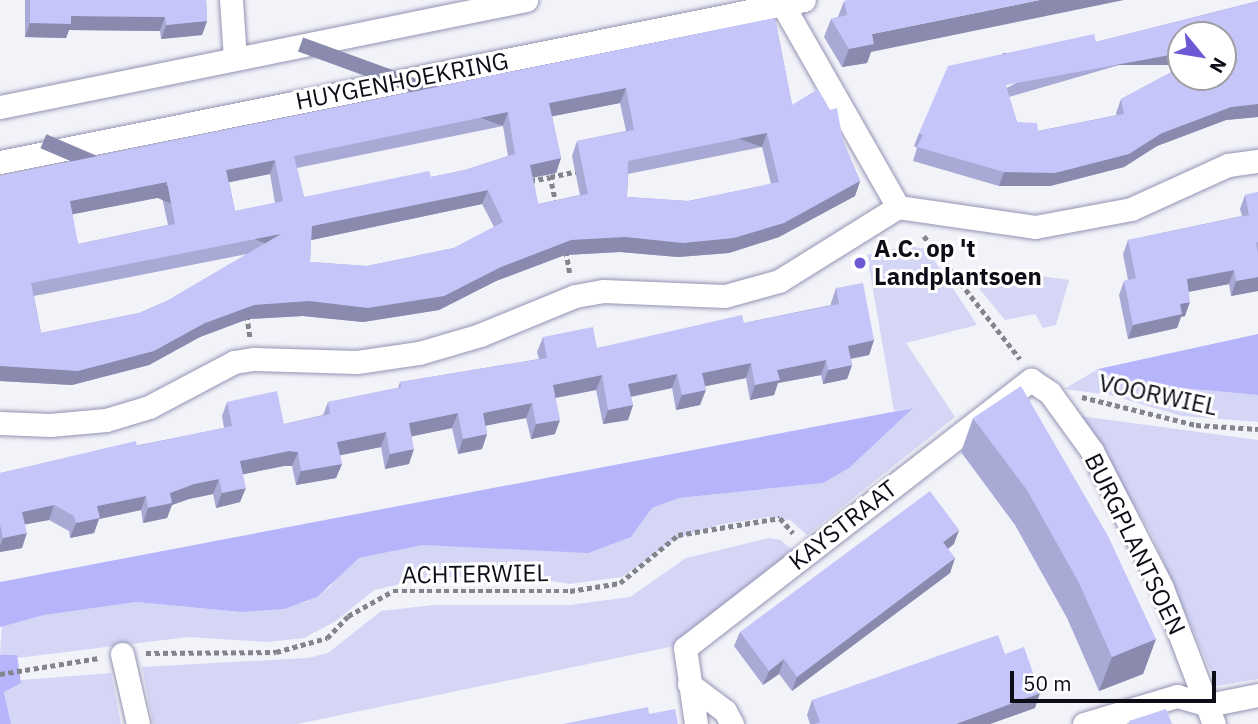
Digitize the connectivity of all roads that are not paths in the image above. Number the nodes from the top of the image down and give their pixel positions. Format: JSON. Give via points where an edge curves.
{"nodes":[{"id":1,"x":231,"y":0,"type":"edge"},
{"id":2,"x":526,"y":0,"type":"edge"},
{"id":3,"x":789,"y":1,"type":"edge"},
{"id":4,"x":502,"y":2,"type":"edge"},
{"id":5,"x":235,"y":59,"type":"junction"},
{"id":6,"x":0,"y":107,"type":"edge"},
{"id":7,"x":1258,"y":161,"type":"edge"},
{"id":8,"x":0,"y":162,"type":"edge"},
{"id":9,"x":898,"y":207,"type":"junction"},
{"id":10,"x":1040,"y":387,"type":"joint"},
{"id":11,"x":0,"y":423,"type":"edge"},
{"id":12,"x":122,"y":654,"type":"road end"},
{"id":13,"x":689,"y":684,"type":"junction"},
{"id":14,"x":1258,"y":695,"type":"edge"},
{"id":15,"x":1211,"y":715,"type":"edge"},
{"id":16,"x":138,"y":724,"type":"edge"},
{"id":17,"x":696,"y":724,"type":"edge"},
{"id":18,"x":732,"y":724,"type":"edge"},
{"id":19,"x":1084,"y":724,"type":"edge"}],
"edges":[{"from":1,"to":5,"type":"street"},
{"from":2,"to":4,"type":"street"},
{"from":3,"to":8,"type":"street","name":"HUYGENHOEKRING"},
{"from":3,"to":9,"type":"street"},
{"from":4,"to":5,"type":"street"},
{"from":5,"to":6,"type":"street"},
{"from":7,"to":9,"type":"street","via":[[1228,166],[1131,209],[1035,228]]},
{"from":9,"to":11,"type":"street","via":[[779,281],[725,296],[655,297],[603,291],[575,296],[480,335],[419,353],[357,362],[234,362],[149,407],[106,420]]},
{"from":10,"to":13,"type":"street","name":"KAYSTRAAT","via":[[809,552],[685,648]]},
{"from":10,"to":15,"type":"street","name":"BURGPLANTSOEN","via":[[1092,451],[1162,588]]},
{"from":12,"to":16,"type":"street"},
{"from":13,"to":17,"type":"street"},
{"from":13,"to":18,"type":"street","via":[[725,711]]},
{"from":14,"to":15,"type":"street"},
{"from":15,"to":19,"type":"street","via":[[1177,696]]}]}
